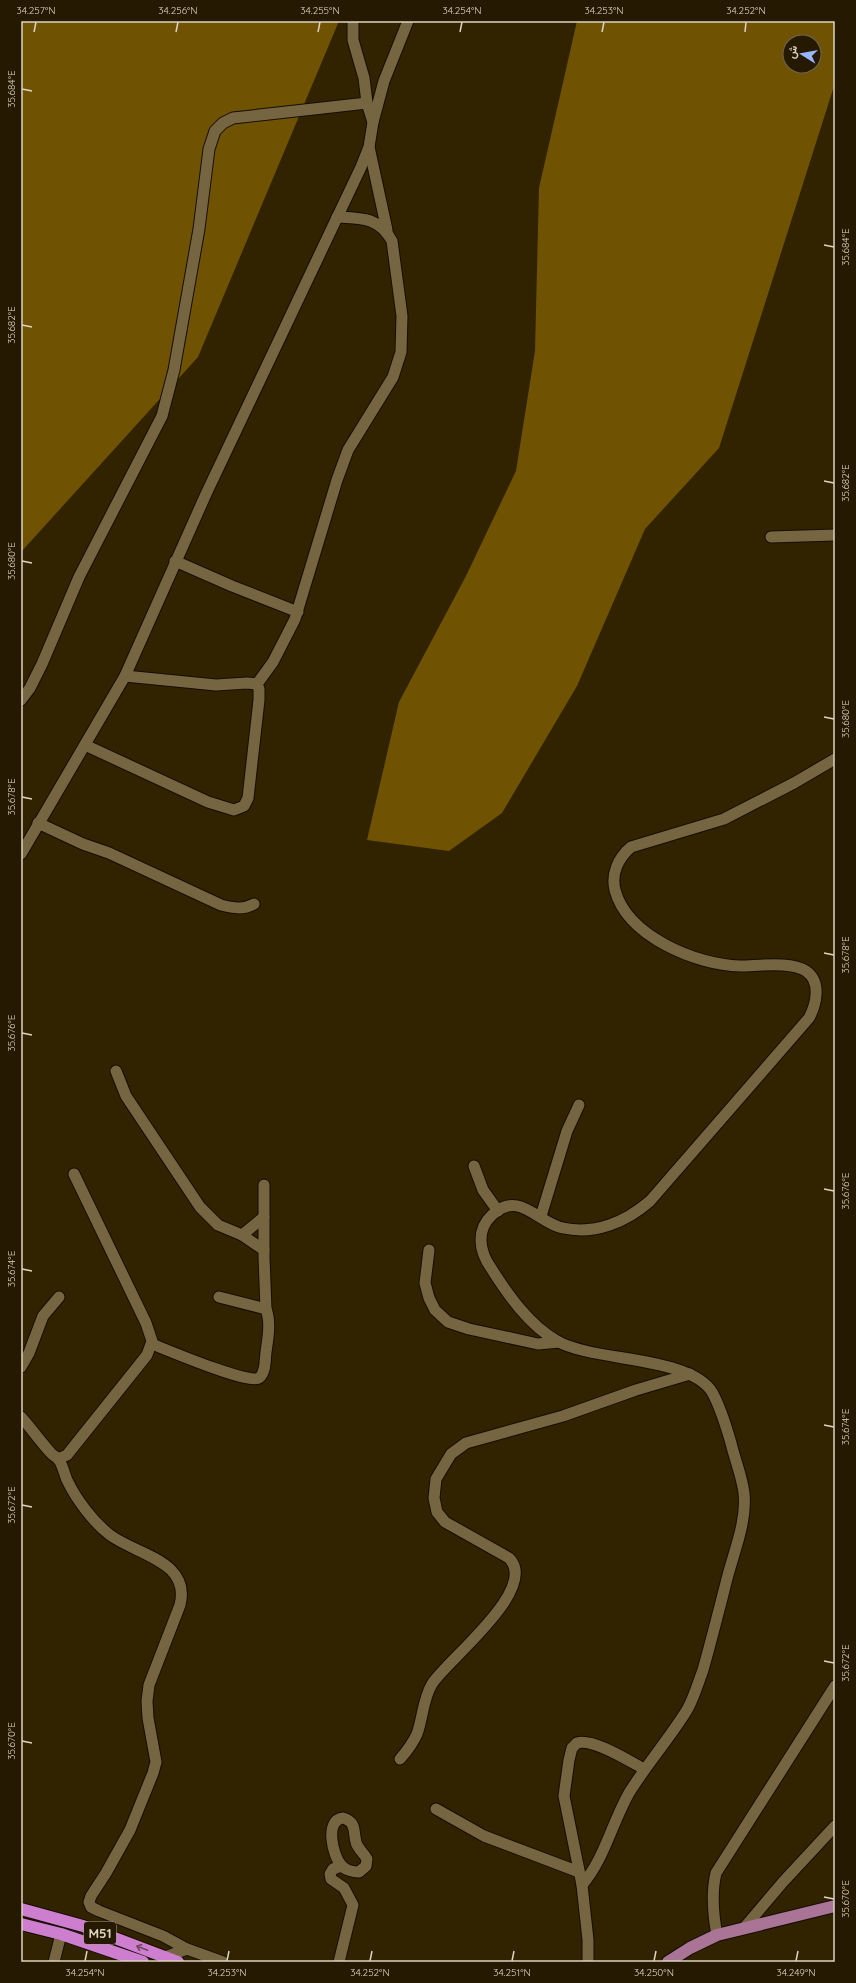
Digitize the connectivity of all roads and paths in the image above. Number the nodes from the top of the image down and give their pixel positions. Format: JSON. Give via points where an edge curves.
{"nodes":[{"id":1,"x":353,"y":21,"type":"edge"},
{"id":2,"x":408,"y":21,"type":"edge"},
{"id":3,"x":367,"y":103,"type":"junction"},
{"id":4,"x":373,"y":122,"type":"junction"},
{"id":5,"x":369,"y":147,"type":"junction"},
{"id":6,"x":336,"y":217,"type":"junction"},
{"id":7,"x":387,"y":230,"type":"junction"},
{"id":8,"x":835,"y":535,"type":"edge"},
{"id":9,"x":771,"y":537,"type":"dead end"},
{"id":10,"x":175,"y":561,"type":"junction"},
{"id":11,"x":298,"y":612,"type":"junction"},
{"id":12,"x":125,"y":676,"type":"junction"},
{"id":13,"x":257,"y":684,"type":"junction"},
{"id":14,"x":21,"y":700,"type":"edge"},
{"id":15,"x":85,"y":745,"type":"junction"},
{"id":16,"x":835,"y":759,"type":"edge"},
{"id":17,"x":38,"y":823,"type":"junction"},
{"id":18,"x":21,"y":854,"type":"edge"},
{"id":19,"x":254,"y":904,"type":"dead end"},
{"id":20,"x":116,"y":1071,"type":"dead end"},
{"id":21,"x":579,"y":1105,"type":"dead end"},
{"id":22,"x":474,"y":1166,"type":"dead end"},
{"id":23,"x":74,"y":1174,"type":"dead end"},
{"id":24,"x":264,"y":1185,"type":"dead end"},
{"id":25,"x":498,"y":1211,"type":"junction"},
{"id":26,"x":541,"y":1216,"type":"junction"},
{"id":27,"x":264,"y":1217,"type":"junction"},
{"id":28,"x":242,"y":1235,"type":"junction"},
{"id":29,"x":264,"y":1250,"type":"junction"},
{"id":30,"x":429,"y":1250,"type":"dead end"},
{"id":31,"x":59,"y":1297,"type":"dead end"},
{"id":32,"x":219,"y":1297,"type":"dead end"},
{"id":33,"x":266,"y":1309,"type":"junction"},
{"id":34,"x":558,"y":1342,"type":"junction"},
{"id":35,"x":152,"y":1344,"type":"junction"},
{"id":36,"x":21,"y":1367,"type":"edge"},
{"id":37,"x":690,"y":1374,"type":"junction"},
{"id":38,"x":21,"y":1417,"type":"edge"},
{"id":39,"x":26,"y":1431,"type":"edge"},
{"id":40,"x":58,"y":1459,"type":"junction"},
{"id":41,"x":835,"y":1686,"type":"edge"},
{"id":42,"x":400,"y":1759,"type":"dead end"},
{"id":43,"x":644,"y":1769,"type":"junction"},
{"id":44,"x":436,"y":1809,"type":"dead end"},
{"id":45,"x":835,"y":1826,"type":"edge"},
{"id":46,"x":341,"y":1866,"type":"junction"},
{"id":47,"x":579,"y":1872,"type":"junction"},
{"id":48,"x":582,"y":1885,"type":"junction"},
{"id":49,"x":835,"y":1906,"type":"edge"},
{"id":50,"x":21,"y":1909,"type":"edge"},
{"id":51,"x":21,"y":1924,"type":"edge"},
{"id":52,"x":744,"y":1928,"type":"junction"},
{"id":53,"x":61,"y":1934,"type":"junction"},
{"id":54,"x":717,"y":1936,"type":"junction"},
{"id":55,"x":690,"y":1948,"type":"junction"},
{"id":56,"x":187,"y":1949,"type":"junction"},
{"id":57,"x":165,"y":1957,"type":"junction"},
{"id":58,"x":54,"y":1962,"type":"edge"},
{"id":59,"x":143,"y":1962,"type":"edge"},
{"id":60,"x":178,"y":1962,"type":"edge"},
{"id":61,"x":223,"y":1962,"type":"edge"},
{"id":62,"x":339,"y":1962,"type":"edge"},
{"id":63,"x":588,"y":1962,"type":"edge"},
{"id":64,"x":668,"y":1962,"type":"edge"},
{"id":65,"x":682,"y":1962,"type":"edge"}],
"edges":[{"from":1,"to":3,"type":"street","via":[[353,40],[364,78]]},
{"from":2,"to":4,"type":"street","via":[[384,81]]},
{"from":3,"to":4,"type":"street"},
{"from":3,"to":14,"type":"street","via":[[233,118],[223,123],[216,131],[209,149],[199,229],[174,370],[162,416],[79,577],[42,664]]},
{"from":4,"to":5,"type":"street"},
{"from":5,"to":6,"type":"street","via":[[362,167]]},
{"from":5,"to":7,"type":"street"},
{"from":6,"to":7,"type":"street","via":[[364,219]]},
{"from":6,"to":10,"type":"street"},
{"from":7,"to":11,"type":"street","via":[[392,241],[402,316],[401,352],[393,377],[348,450]]},
{"from":8,"to":9,"type":"street"},
{"from":10,"to":11,"type":"street"},
{"from":10,"to":12,"type":"street"},
{"from":11,"to":13,"type":"street","via":[[273,662]]},
{"from":12,"to":13,"type":"street","via":[[216,685]]},
{"from":12,"to":15,"type":"street"},
{"from":13,"to":15,"type":"street","via":[[260,694],[248,798],[241,809],[231,810],[208,802]]},
{"from":15,"to":17,"type":"street"},
{"from":16,"to":26,"type":"street","via":[[724,819],[638,844],[622,854],[614,878],[618,901],[638,926],[652,937],[706,962],[740,966],[790,966],[806,971],[814,984],[817,998],[809,1018],[639,1211],[619,1223],[583,1230],[561,1228]]},
{"from":17,"to":18,"type":"street"},
{"from":17,"to":19,"type":"street","via":[[221,905],[247,908]]},
{"from":20,"to":28,"type":"street","via":[[126,1096],[200,1207],[218,1225]]},
{"from":21,"to":26,"type":"street","via":[[567,1131]]},
{"from":22,"to":25,"type":"street","via":[[483,1190]]},
{"from":23,"to":35,"type":"street","via":[[134,1297],[150,1332]]},
{"from":24,"to":27,"type":"street"},
{"from":25,"to":26,"type":"street","via":[[520,1206]]},
{"from":25,"to":34,"type":"street","via":[[485,1222],[480,1237],[485,1260],[515,1303],[544,1333]]},
{"from":27,"to":28,"type":"street"},
{"from":27,"to":29,"type":"street"},
{"from":28,"to":29,"type":"street"},
{"from":29,"to":33,"type":"street"},
{"from":30,"to":34,"type":"street","via":[[425,1284],[435,1310],[448,1322],[538,1344]]},
{"from":31,"to":36,"type":"street","via":[[43,1316],[35,1340]]},
{"from":32,"to":33,"type":"street"},
{"from":33,"to":35,"type":"street","via":[[268,1323],[264,1372],[257,1379],[235,1376]]},
{"from":34,"to":37,"type":"street","via":[[580,1350]]},
{"from":35,"to":40,"type":"street","via":[[147,1356],[67,1455]]},
{"from":37,"to":42,"type":"street","via":[[563,1416],[466,1443],[445,1461],[434,1489],[435,1504],[440,1517],[509,1558],[514,1565],[514,1575],[509,1594],[493,1619],[432,1684],[416,1736]]},
{"from":37,"to":43,"type":"street","via":[[706,1384],[721,1411],[744,1494],[743,1515],[703,1670],[688,1708]]},
{"from":38,"to":39,"type":"street"},
{"from":39,"to":40,"type":"street"},
{"from":40,"to":56,"type":"street","via":[[68,1481],[102,1528],[122,1542],[162,1562],[174,1571],[181,1584],[180,1605],[149,1685],[148,1718],[156,1762],[154,1773],[130,1830],[89,1902],[91,1907],[99,1911],[162,1936]]},
{"from":41,"to":54,"type":"street","via":[[716,1873],[713,1885],[713,1915]]},
{"from":43,"to":47,"type":"street","via":[[594,1745],[582,1742],[574,1744],[564,1796]]},
{"from":43,"to":48,"type":"street","via":[[614,1821],[593,1870]]},
{"from":44,"to":47,"type":"street","via":[[484,1836]]},
{"from":45,"to":52,"type":"street","via":[[782,1882]]},
{"from":46,"to":46,"type":"street","via":[[352,1872],[359,1872],[366,1866],[367,1859],[356,1843],[354,1826],[343,1818],[332,1830],[335,1852]]},
{"from":46,"to":62,"type":"street","via":[[333,1869],[331,1879],[344,1888],[353,1905]]},
{"from":47,"to":48,"type":"street"},
{"from":48,"to":63,"type":"street"},
{"from":49,"to":52,"type":"main road"},
{"from":57,"to":50,"type":"highway","number":"M51","one_way":true,"via":[[83,1926]]},
{"from":51,"to":53,"type":"highway","number":"M51"},
{"from":52,"to":54,"type":"main road"},
{"from":53,"to":58,"type":"street"},
{"from":53,"to":59,"type":"highway","number":"M51"},
{"from":54,"to":55,"type":"main road"},
{"from":55,"to":64,"type":"main road"},
{"from":55,"to":65,"type":"street"},
{"from":56,"to":57,"type":"street"},
{"from":56,"to":61,"type":"street"},
{"from":57,"to":60,"type":"highway","number":"M51"}]}
